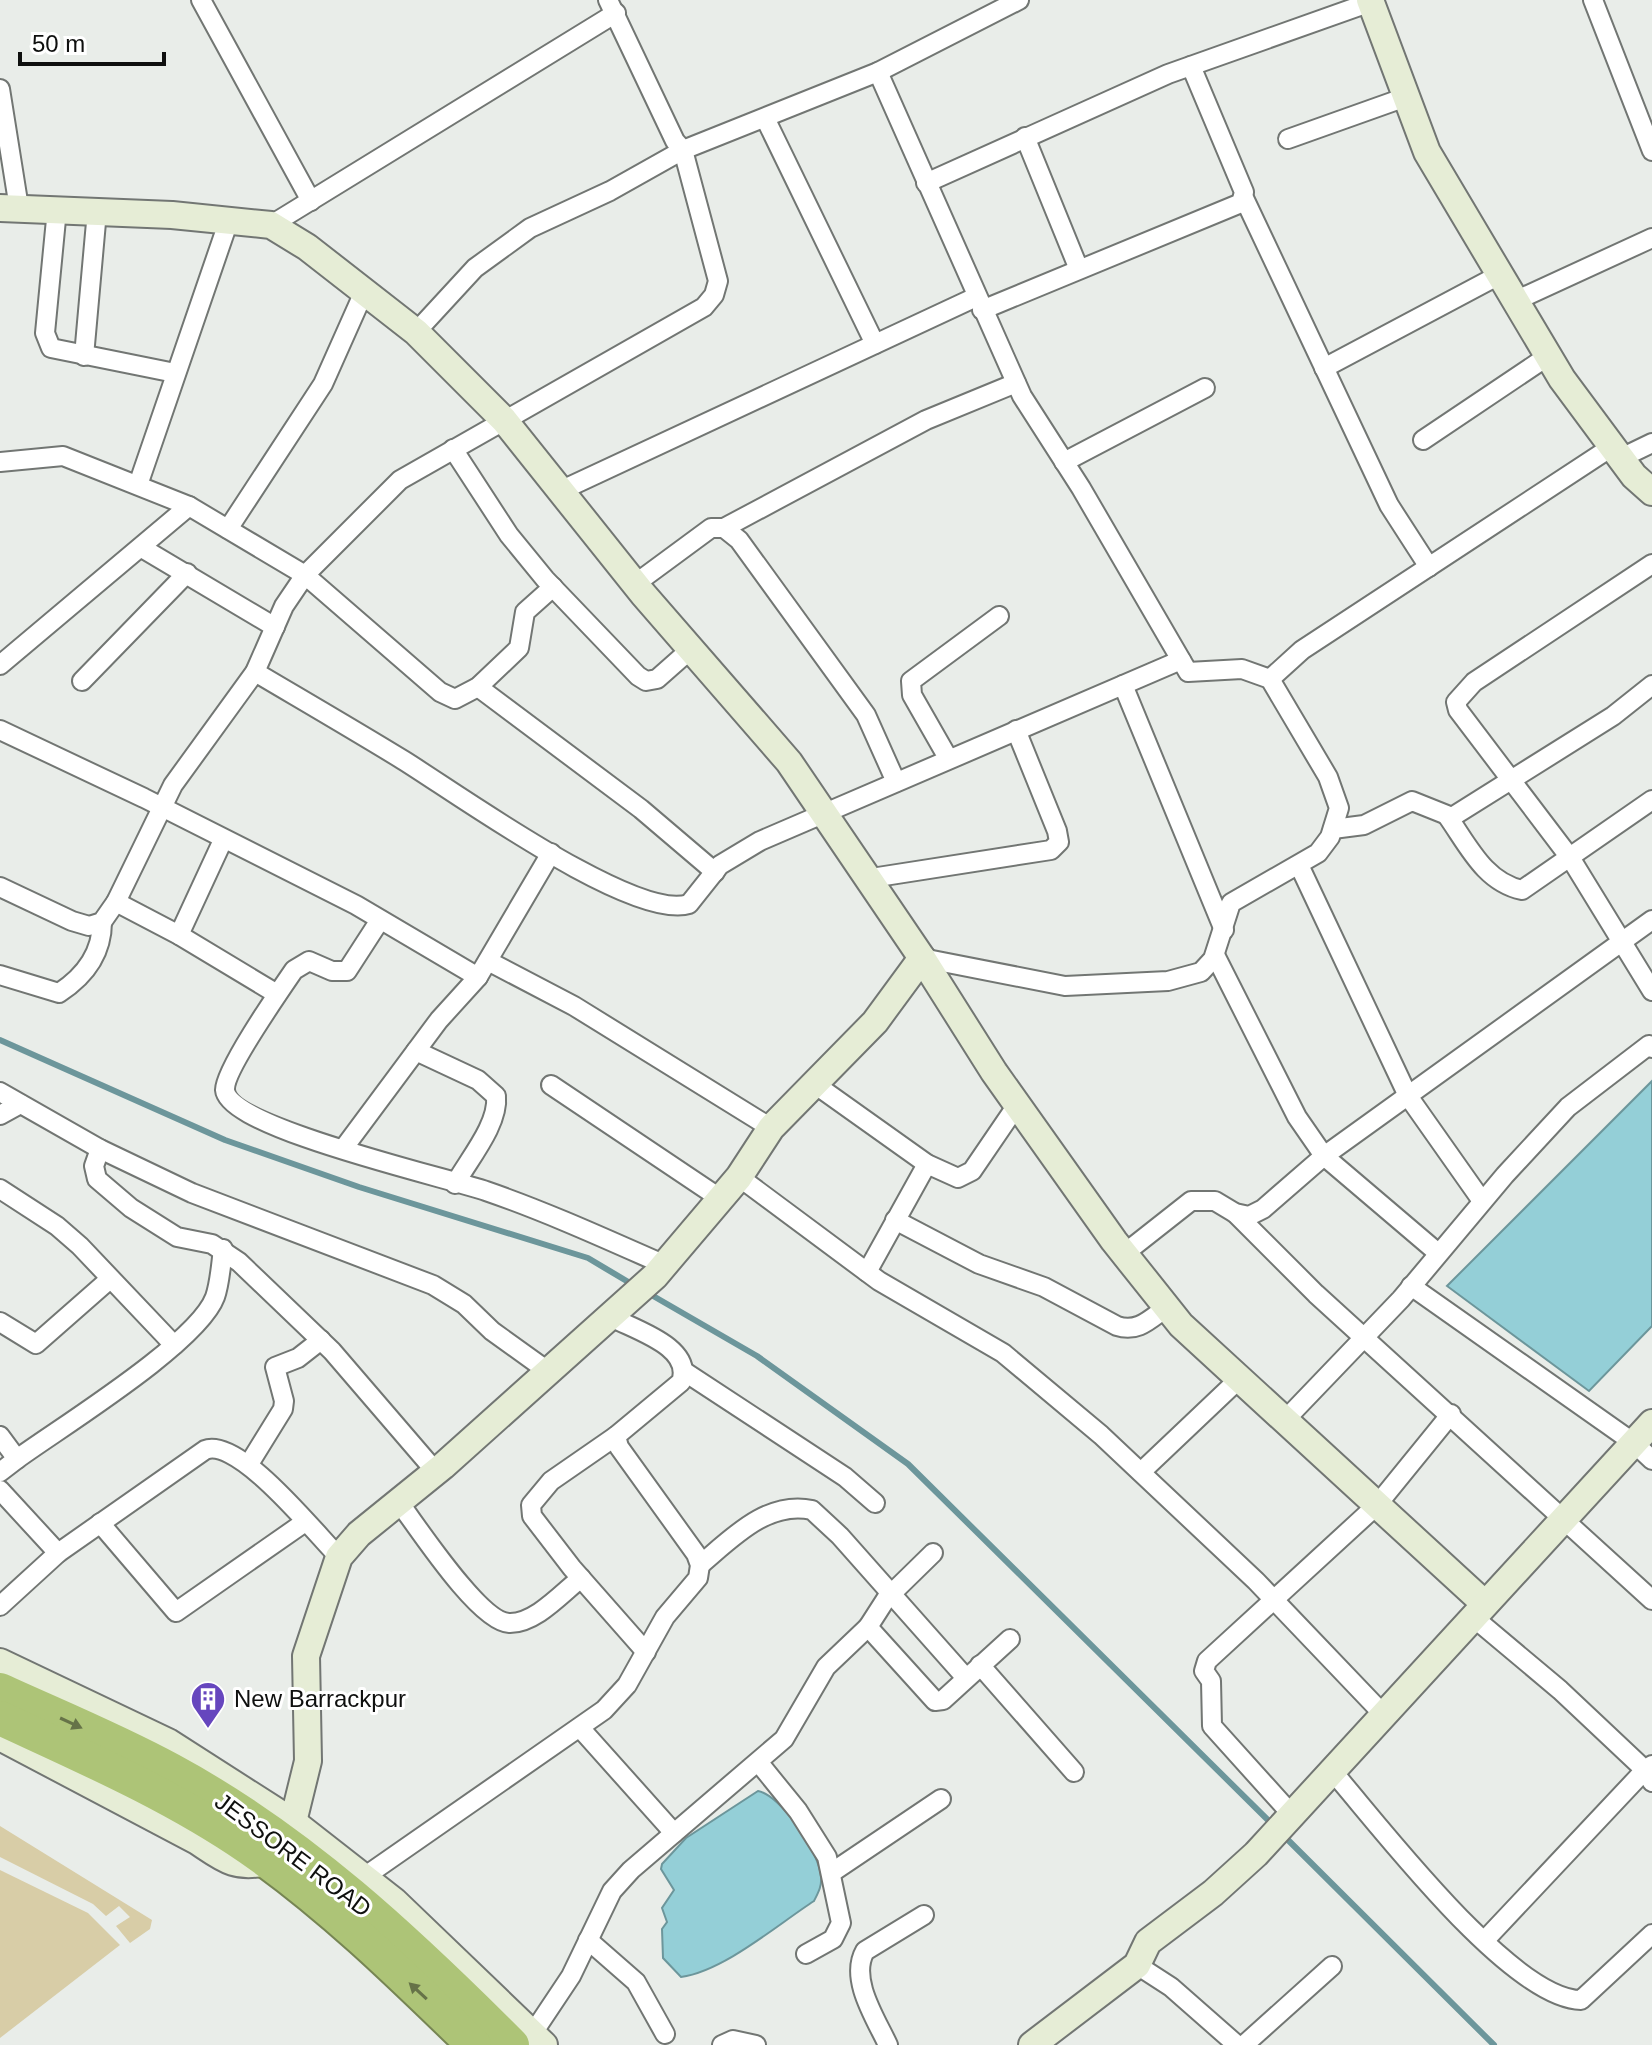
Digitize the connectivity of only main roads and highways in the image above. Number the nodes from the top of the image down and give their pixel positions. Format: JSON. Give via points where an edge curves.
{"nodes":[{"id":1,"x":0,"y":1690,"type":"edge"},
{"id":2,"x":0,"y":1718,"type":"edge"},
{"id":3,"x":528,"y":2042,"type":"edge"},
{"id":4,"x":474,"y":2045,"type":"edge"}],
"edges":[{"from":1,"to":3,"type":"highway","name":"JESSORE ROAD","one_way":true,"via":[[182,1776],[354,1883]]},
{"from":4,"to":2,"type":"highway","one_way":true,"via":[[333,1913],[267,1862],[153,1791]]}]}
